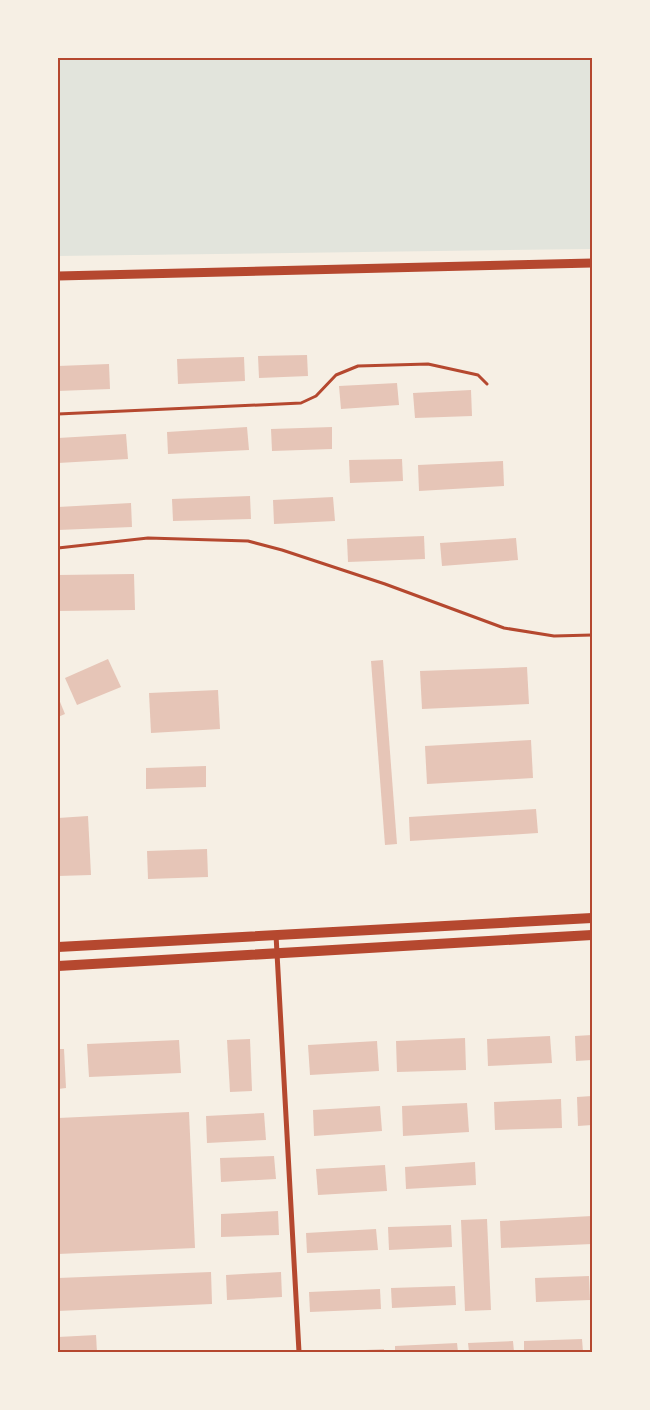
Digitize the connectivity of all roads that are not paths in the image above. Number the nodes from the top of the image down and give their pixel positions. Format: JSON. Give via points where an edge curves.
{"nodes":[{"id":1,"x":592,"y":263,"type":"edge"},
{"id":2,"x":58,"y":276,"type":"edge"},
{"id":3,"x":487,"y":384,"type":"dead end"},
{"id":4,"x":58,"y":414,"type":"edge"},
{"id":5,"x":58,"y":548,"type":"edge"},
{"id":6,"x":592,"y":635,"type":"edge"},
{"id":7,"x":592,"y":918,"type":"edge"},
{"id":8,"x":276,"y":935,"type":"junction"},
{"id":9,"x":592,"y":935,"type":"edge"},
{"id":10,"x":58,"y":947,"type":"edge"},
{"id":11,"x":276,"y":952,"type":"junction"},
{"id":12,"x":58,"y":966,"type":"edge"},
{"id":13,"x":299,"y":1352,"type":"edge"}],
"edges":[{"from":1,"to":2,"type":"main road"},
{"from":3,"to":4,"type":"lane","via":[[478,375],[428,364],[358,366],[336,375],[316,396],[301,403]]},
{"from":5,"to":6,"type":"lane","via":[[148,538],[248,541],[385,584],[504,628],[554,636]]},
{"from":7,"to":8,"type":"main road"},
{"from":8,"to":10,"type":"main road"},
{"from":8,"to":11,"type":"street"},
{"from":9,"to":11,"type":"main road"},
{"from":11,"to":12,"type":"main road"},
{"from":11,"to":13,"type":"street"}]}
